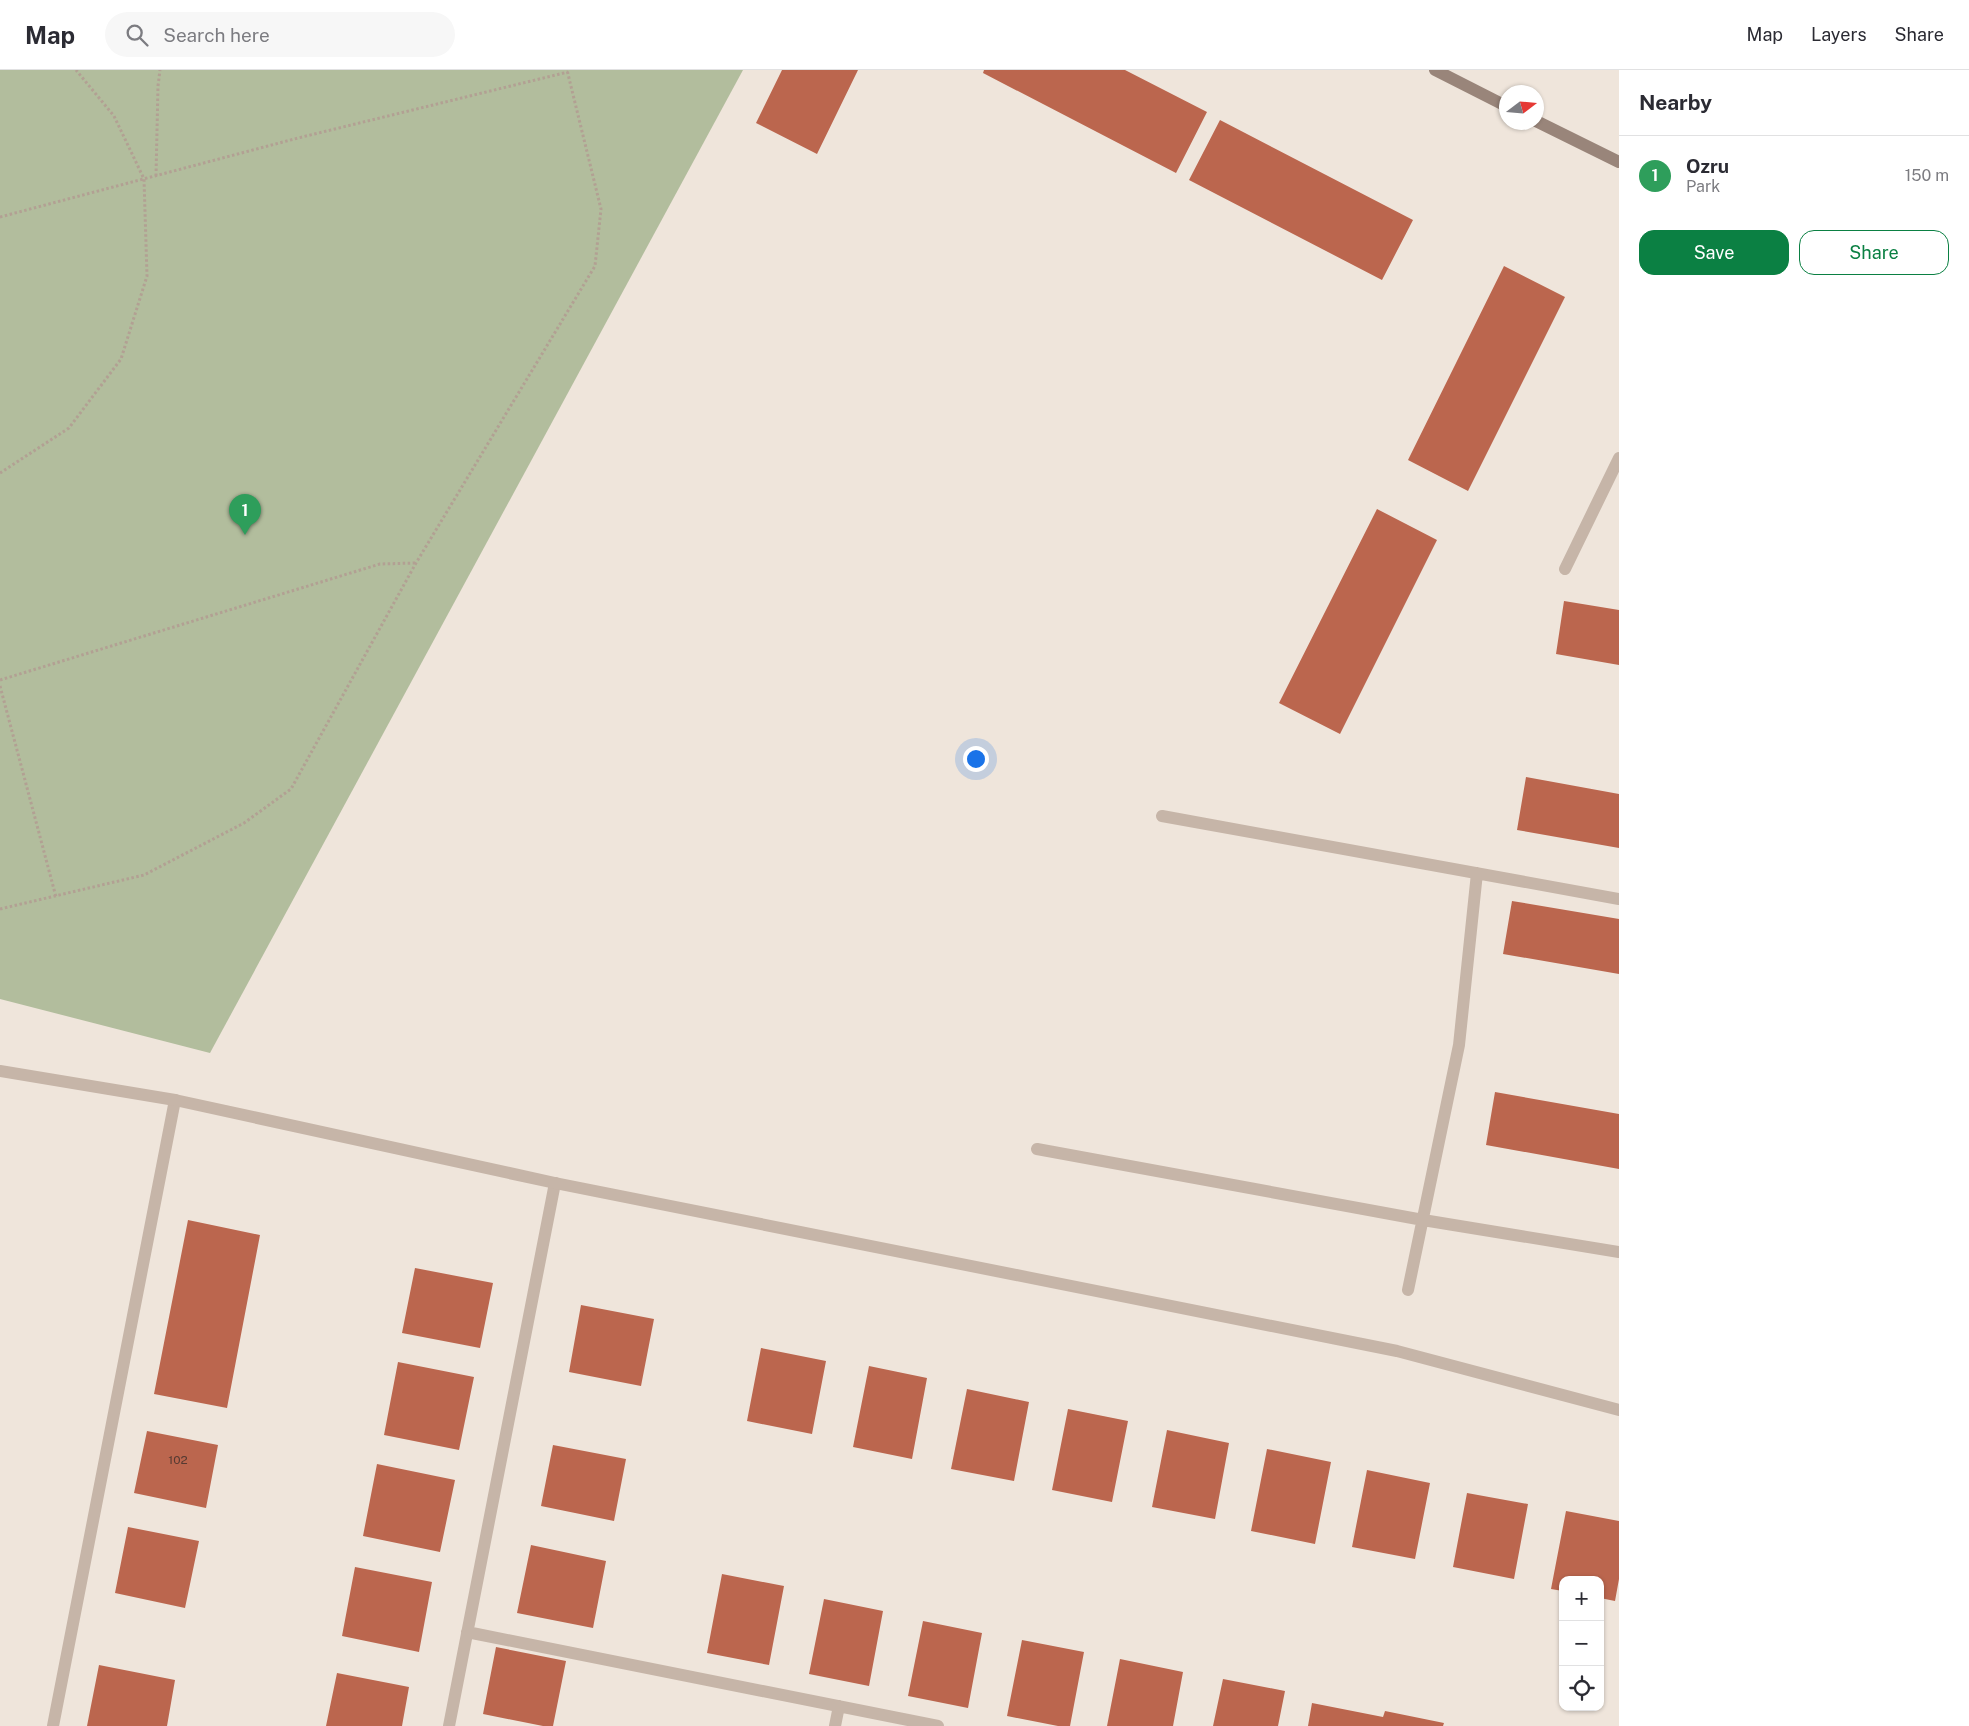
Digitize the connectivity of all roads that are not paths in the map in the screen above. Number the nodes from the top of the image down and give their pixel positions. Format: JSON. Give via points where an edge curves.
{"nodes":[{"id":1,"x":1435,"y":70,"type":"edge"},
{"id":2,"x":1499,"y":102,"type":"edge"},
{"id":3,"x":1544,"y":125,"type":"edge"},
{"id":4,"x":1619,"y":162,"type":"edge"},
{"id":5,"x":1619,"y":458,"type":"edge"},
{"id":6,"x":1565,"y":569,"type":"dead end"},
{"id":7,"x":1162,"y":816,"type":"dead end"},
{"id":8,"x":1477,"y":873,"type":"junction"},
{"id":9,"x":1619,"y":899,"type":"edge"},
{"id":10,"x":0,"y":1071,"type":"edge"},
{"id":11,"x":175,"y":1100,"type":"junction"},
{"id":12,"x":1037,"y":1150,"type":"dead end"},
{"id":13,"x":555,"y":1183,"type":"junction"},
{"id":14,"x":1423,"y":1220,"type":"junction"},
{"id":15,"x":1619,"y":1252,"type":"edge"},
{"id":16,"x":1408,"y":1290,"type":"dead end"},
{"id":17,"x":1619,"y":1410,"type":"edge"},
{"id":18,"x":468,"y":1632,"type":"junction"},
{"id":19,"x":839,"y":1706,"type":"junction"},
{"id":20,"x":53,"y":1726,"type":"edge"},
{"id":21,"x":449,"y":1726,"type":"edge"},
{"id":22,"x":835,"y":1726,"type":"edge"},
{"id":23,"x":938,"y":1726,"type":"edge"}],
"edges":[{"from":1,"to":2,"type":"street"},
{"from":3,"to":4,"type":"street"},
{"from":5,"to":6,"type":"street"},
{"from":7,"to":8,"type":"street"},
{"from":8,"to":9,"type":"street"},
{"from":8,"to":14,"type":"street","via":[[1459,1045]]},
{"from":10,"to":11,"type":"street"},
{"from":11,"to":13,"type":"street"},
{"from":11,"to":20,"type":"street"},
{"from":12,"to":14,"type":"street"},
{"from":13,"to":17,"type":"street","via":[[1397,1351]]},
{"from":13,"to":18,"type":"street"},
{"from":14,"to":15,"type":"street"},
{"from":14,"to":16,"type":"street"},
{"from":18,"to":19,"type":"street"},
{"from":18,"to":21,"type":"street"},
{"from":19,"to":22,"type":"street"},
{"from":19,"to":23,"type":"street"}]}
